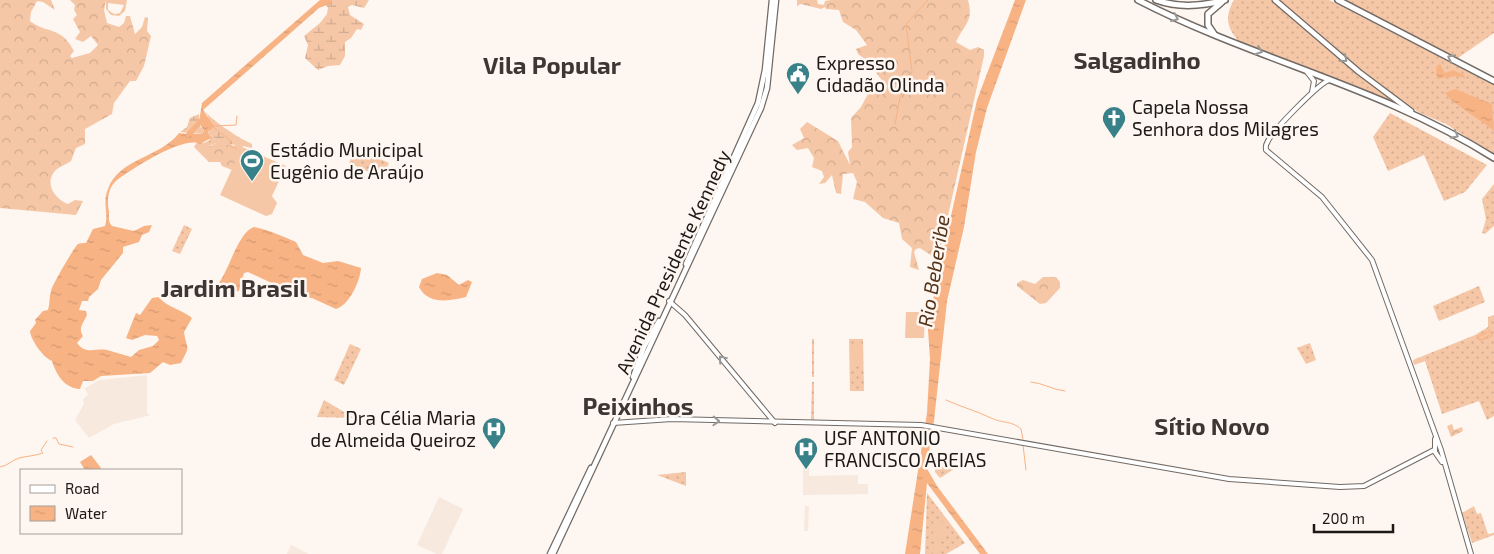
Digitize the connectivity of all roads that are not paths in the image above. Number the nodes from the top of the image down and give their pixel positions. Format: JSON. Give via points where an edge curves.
{"nodes":[{"id":1,"x":772,"y":0,"type":"edge"},
{"id":2,"x":776,"y":0,"type":"edge"},
{"id":3,"x":1138,"y":0,"type":"edge"},
{"id":4,"x":1156,"y":0,"type":"edge"},
{"id":5,"x":1224,"y":0,"type":"edge"},
{"id":6,"x":1275,"y":0,"type":"edge"},
{"id":7,"x":1338,"y":0,"type":"edge"},
{"id":8,"x":1214,"y":34,"type":"junction"},
{"id":9,"x":1303,"y":68,"type":"junction"},
{"id":10,"x":1336,"y":80,"type":"junction"},
{"id":11,"x":1494,"y":80,"type":"edge"},
{"id":12,"x":1354,"y":88,"type":"junction"},
{"id":13,"x":1358,"y":94,"type":"dead end"},
{"id":14,"x":1308,"y":98,"type":"junction"},
{"id":15,"x":1414,"y":114,"type":"junction"},
{"id":16,"x":1494,"y":158,"type":"edge"},
{"id":17,"x":670,"y":302,"type":"junction"},
{"id":18,"x":767,"y":413,"type":"junction"},
{"id":19,"x":614,"y":423,"type":"junction"},
{"id":20,"x":764,"y":423,"type":"junction"},
{"id":21,"x":775,"y":423,"type":"junction"},
{"id":22,"x":1435,"y":436,"type":"junction"},
{"id":23,"x":1440,"y":450,"type":"junction"},
{"id":24,"x":1435,"y":452,"type":"junction"},
{"id":25,"x":1444,"y":464,"type":"junction"},
{"id":26,"x":552,"y":554,"type":"edge"},
{"id":27,"x":1471,"y":554,"type":"edge"}],
"edges":[{"from":1,"to":17,"type":"main road","name":"Avenida Presidente Kennedy","via":[[758,103]]},
{"from":2,"to":17,"type":"main road","name":"Avenida Presidente Kennedy","via":[[768,84],[761,108]]},
{"from":3,"to":8,"type":"highway","one_way":true},
{"from":4,"to":5,"type":"highway","via":[[1190,5]]},
{"from":5,"to":8,"type":"highway","via":[[1208,14],[1208,25]]},
{"from":6,"to":15,"type":"main road","one_way":true,"via":[[1387,96]]},
{"from":11,"to":7,"type":"highway","one_way":true},
{"from":8,"to":9,"type":"highway","one_way":true},
{"from":9,"to":10,"type":"highway"},
{"from":9,"to":14,"type":"main road","via":[[1314,82]]},
{"from":10,"to":12,"type":"highway"},
{"from":10,"to":14,"type":"main road","via":[[1324,82]]},
{"from":12,"to":13,"type":"highway"},
{"from":12,"to":15,"type":"highway"},
{"from":14,"to":22,"type":"main road","via":[[1267,141],[1268,153],[1322,197],[1370,255],[1381,278]]},
{"from":15,"to":16,"type":"highway","one_way":true},
{"from":18,"to":17,"type":"main road","one_way":true,"via":[[685,314]]},
{"from":17,"to":19,"type":"main road","name":"Avenida Presidente Kennedy","via":[[644,347]]},
{"from":18,"to":20,"type":"main road"},
{"from":18,"to":21,"type":"main road"},
{"from":19,"to":20,"type":"main road","one_way":true,"via":[[672,419]]},
{"from":19,"to":26,"type":"main road","name":"Avenida Presidente Kennedy"},
{"from":20,"to":21,"type":"main road"},
{"from":21,"to":24,"type":"main road","via":[[920,425],[1229,479],[1288,484],[1360,487]]},
{"from":22,"to":23,"type":"main road"},
{"from":22,"to":24,"type":"main road"},
{"from":23,"to":24,"type":"main road"},
{"from":23,"to":25,"type":"main road"},
{"from":24,"to":25,"type":"main road"},
{"from":25,"to":27,"type":"main road"}]}
